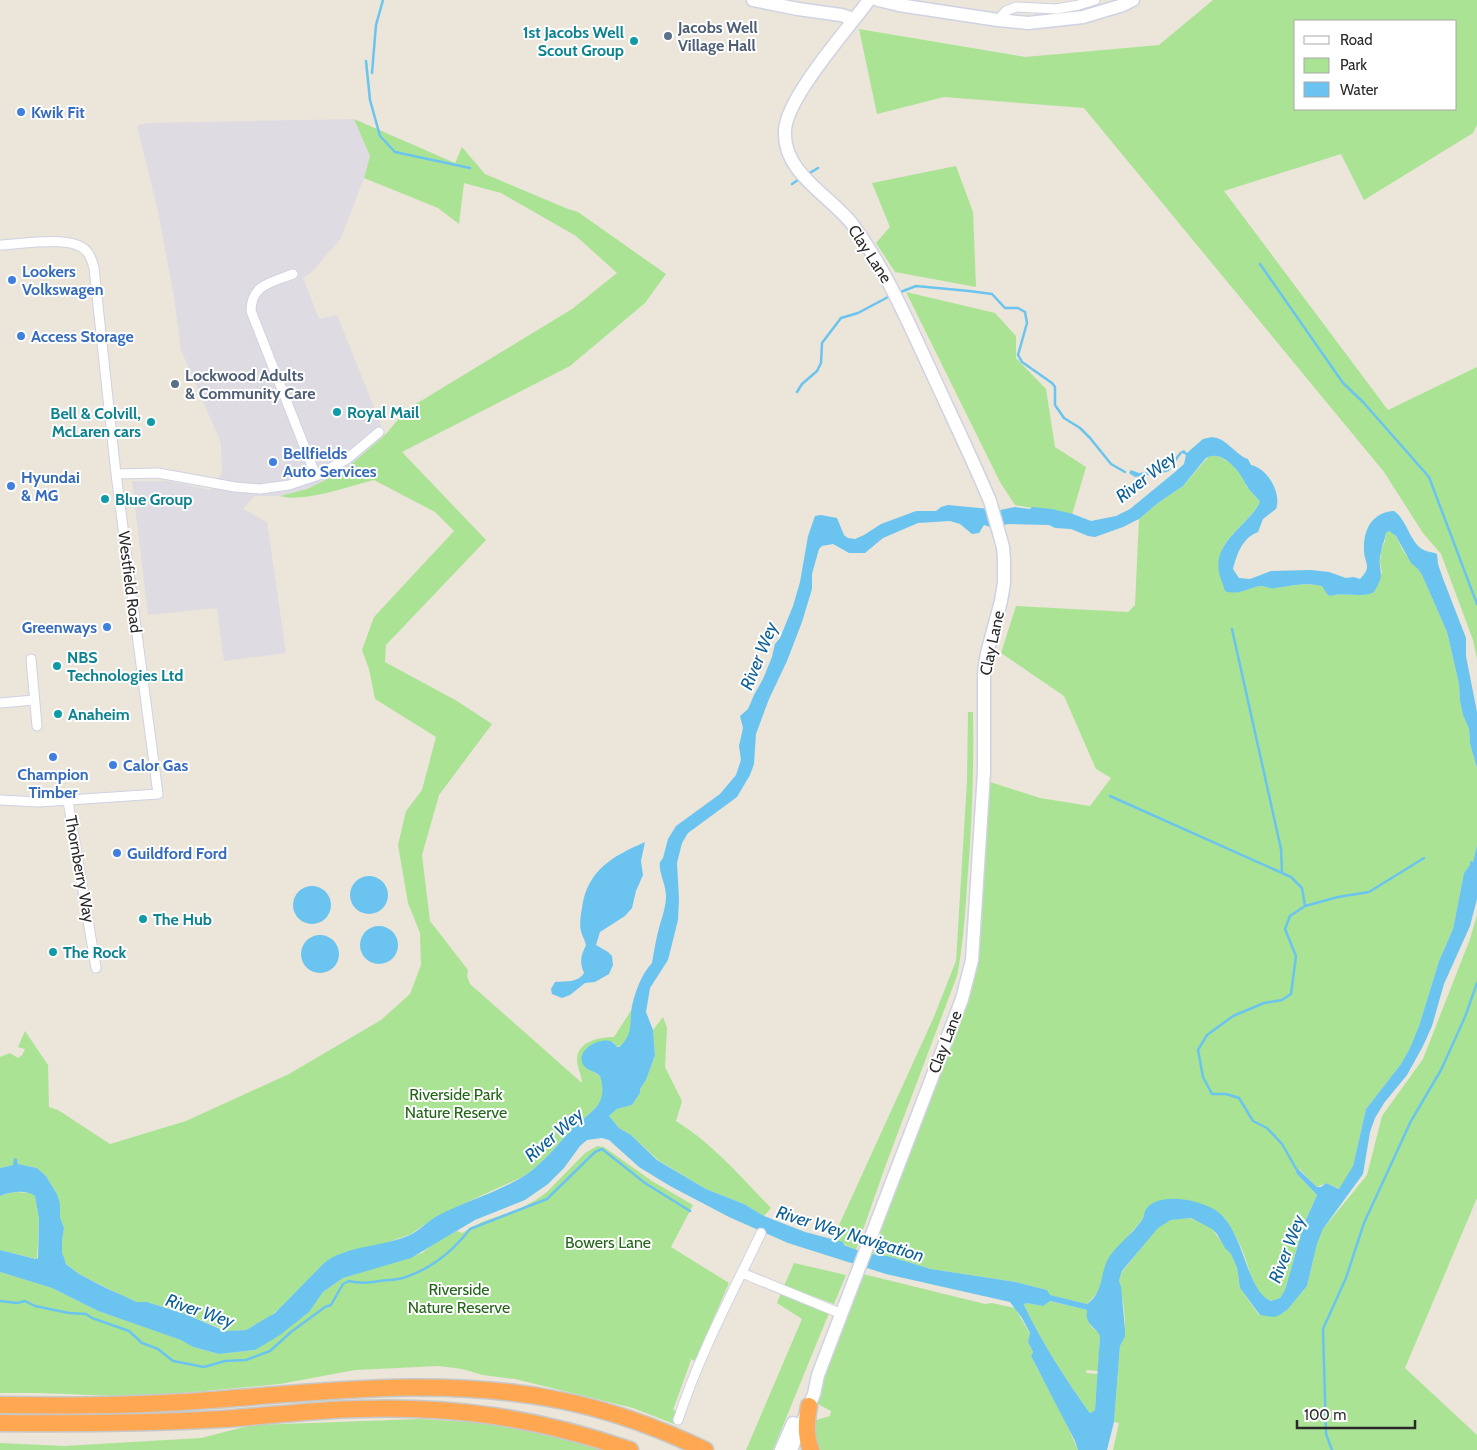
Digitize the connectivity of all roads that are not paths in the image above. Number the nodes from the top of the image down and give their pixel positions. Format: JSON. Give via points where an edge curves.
{"nodes":[{"id":1,"x":752,"y":0,"type":"edge"},
{"id":2,"x":869,"y":0,"type":"edge"},
{"id":3,"x":878,"y":0,"type":"edge"},
{"id":4,"x":1094,"y":0,"type":"edge"},
{"id":5,"x":1126,"y":2,"type":"edge"},
{"id":6,"x":854,"y":19,"type":"junction"},
{"id":7,"x":998,"y":20,"type":"junction"},
{"id":8,"x":0,"y":246,"type":"edge"},
{"id":9,"x":293,"y":274,"type":"dead end"},
{"id":10,"x":379,"y":432,"type":"dead end"},
{"id":11,"x":116,"y":474,"type":"junction"},
{"id":12,"x":316,"y":476,"type":"junction"},
{"id":13,"x":31,"y":659,"type":"dead end"},
{"id":14,"x":34,"y":700,"type":"junction"},
{"id":15,"x":0,"y":704,"type":"edge"},
{"id":16,"x":37,"y":726,"type":"dead end"},
{"id":17,"x":0,"y":800,"type":"edge"},
{"id":18,"x":68,"y":801,"type":"junction"},
{"id":19,"x":96,"y":968,"type":"dead end"},
{"id":20,"x":761,"y":1232,"type":"dead end"},
{"id":21,"x":742,"y":1274,"type":"junction"},
{"id":22,"x":842,"y":1314,"type":"junction"},
{"id":23,"x":818,"y":1375,"type":"junction"},
{"id":24,"x":0,"y":1405,"type":"edge"},
{"id":25,"x":809,"y":1406,"type":"junction"},
{"id":26,"x":678,"y":1420,"type":"dead end"},
{"id":27,"x":0,"y":1423,"type":"edge"},
{"id":28,"x":630,"y":1450,"type":"edge"},
{"id":29,"x":705,"y":1450,"type":"edge"},
{"id":30,"x":781,"y":1450,"type":"edge"},
{"id":31,"x":791,"y":1450,"type":"edge"},
{"id":32,"x":810,"y":1450,"type":"edge"}],
"edges":[{"from":1,"to":6,"type":"street"},
{"from":2,"to":6,"type":"street","name":"Clay Lane"},
{"from":3,"to":7,"type":"street"},
{"from":4,"to":7,"type":"street","via":[[1056,9],[1016,7],[1006,11]]},
{"from":5,"to":7,"type":"street","via":[[1083,17],[1028,23]]},
{"from":6,"to":22,"type":"street","name":"Clay Lane","via":[[796,99],[786,124],[785,142],[800,172],[852,224],[896,295],[992,508],[1005,571],[984,674],[984,772],[972,960],[962,999]]},
{"from":8,"to":11,"type":"street","name":"Westfield Road","via":[[72,243],[90,256],[94,268]]},
{"from":9,"to":12,"type":"street","via":[[261,287],[251,301],[251,311]]},
{"from":10,"to":12,"type":"street","via":[[347,459]]},
{"from":11,"to":12,"type":"street","via":[[158,474],[260,489],[290,485]]},
{"from":11,"to":18,"type":"street","name":"Westfield Road","via":[[158,794]]},
{"from":13,"to":14,"type":"street"},
{"from":14,"to":15,"type":"street"},
{"from":14,"to":16,"type":"street"},
{"from":17,"to":18,"type":"street"},
{"from":18,"to":19,"type":"street","name":"Thornberry Way"},
{"from":20,"to":21,"type":"street"},
{"from":21,"to":22,"type":"street"},
{"from":21,"to":26,"type":"street","via":[[698,1367]]},
{"from":22,"to":23,"type":"street","name":"Clay Lane"},
{"from":23,"to":25,"type":"street","name":"Clay Lane"},
{"from":23,"to":30,"type":"street","name":"Clay Lane","via":[[806,1393]]},
{"from":24,"to":29,"type":"highway","via":[[143,1404],[376,1388],[473,1389],[516,1393],[590,1407],[660,1430]]},
{"from":25,"to":31,"type":"street","name":"Clay Lane"},
{"from":25,"to":32,"type":"highway","via":[[806,1424]]},
{"from":27,"to":28,"type":"highway","via":[[162,1422],[359,1409],[432,1410],[540,1423]]}]}
